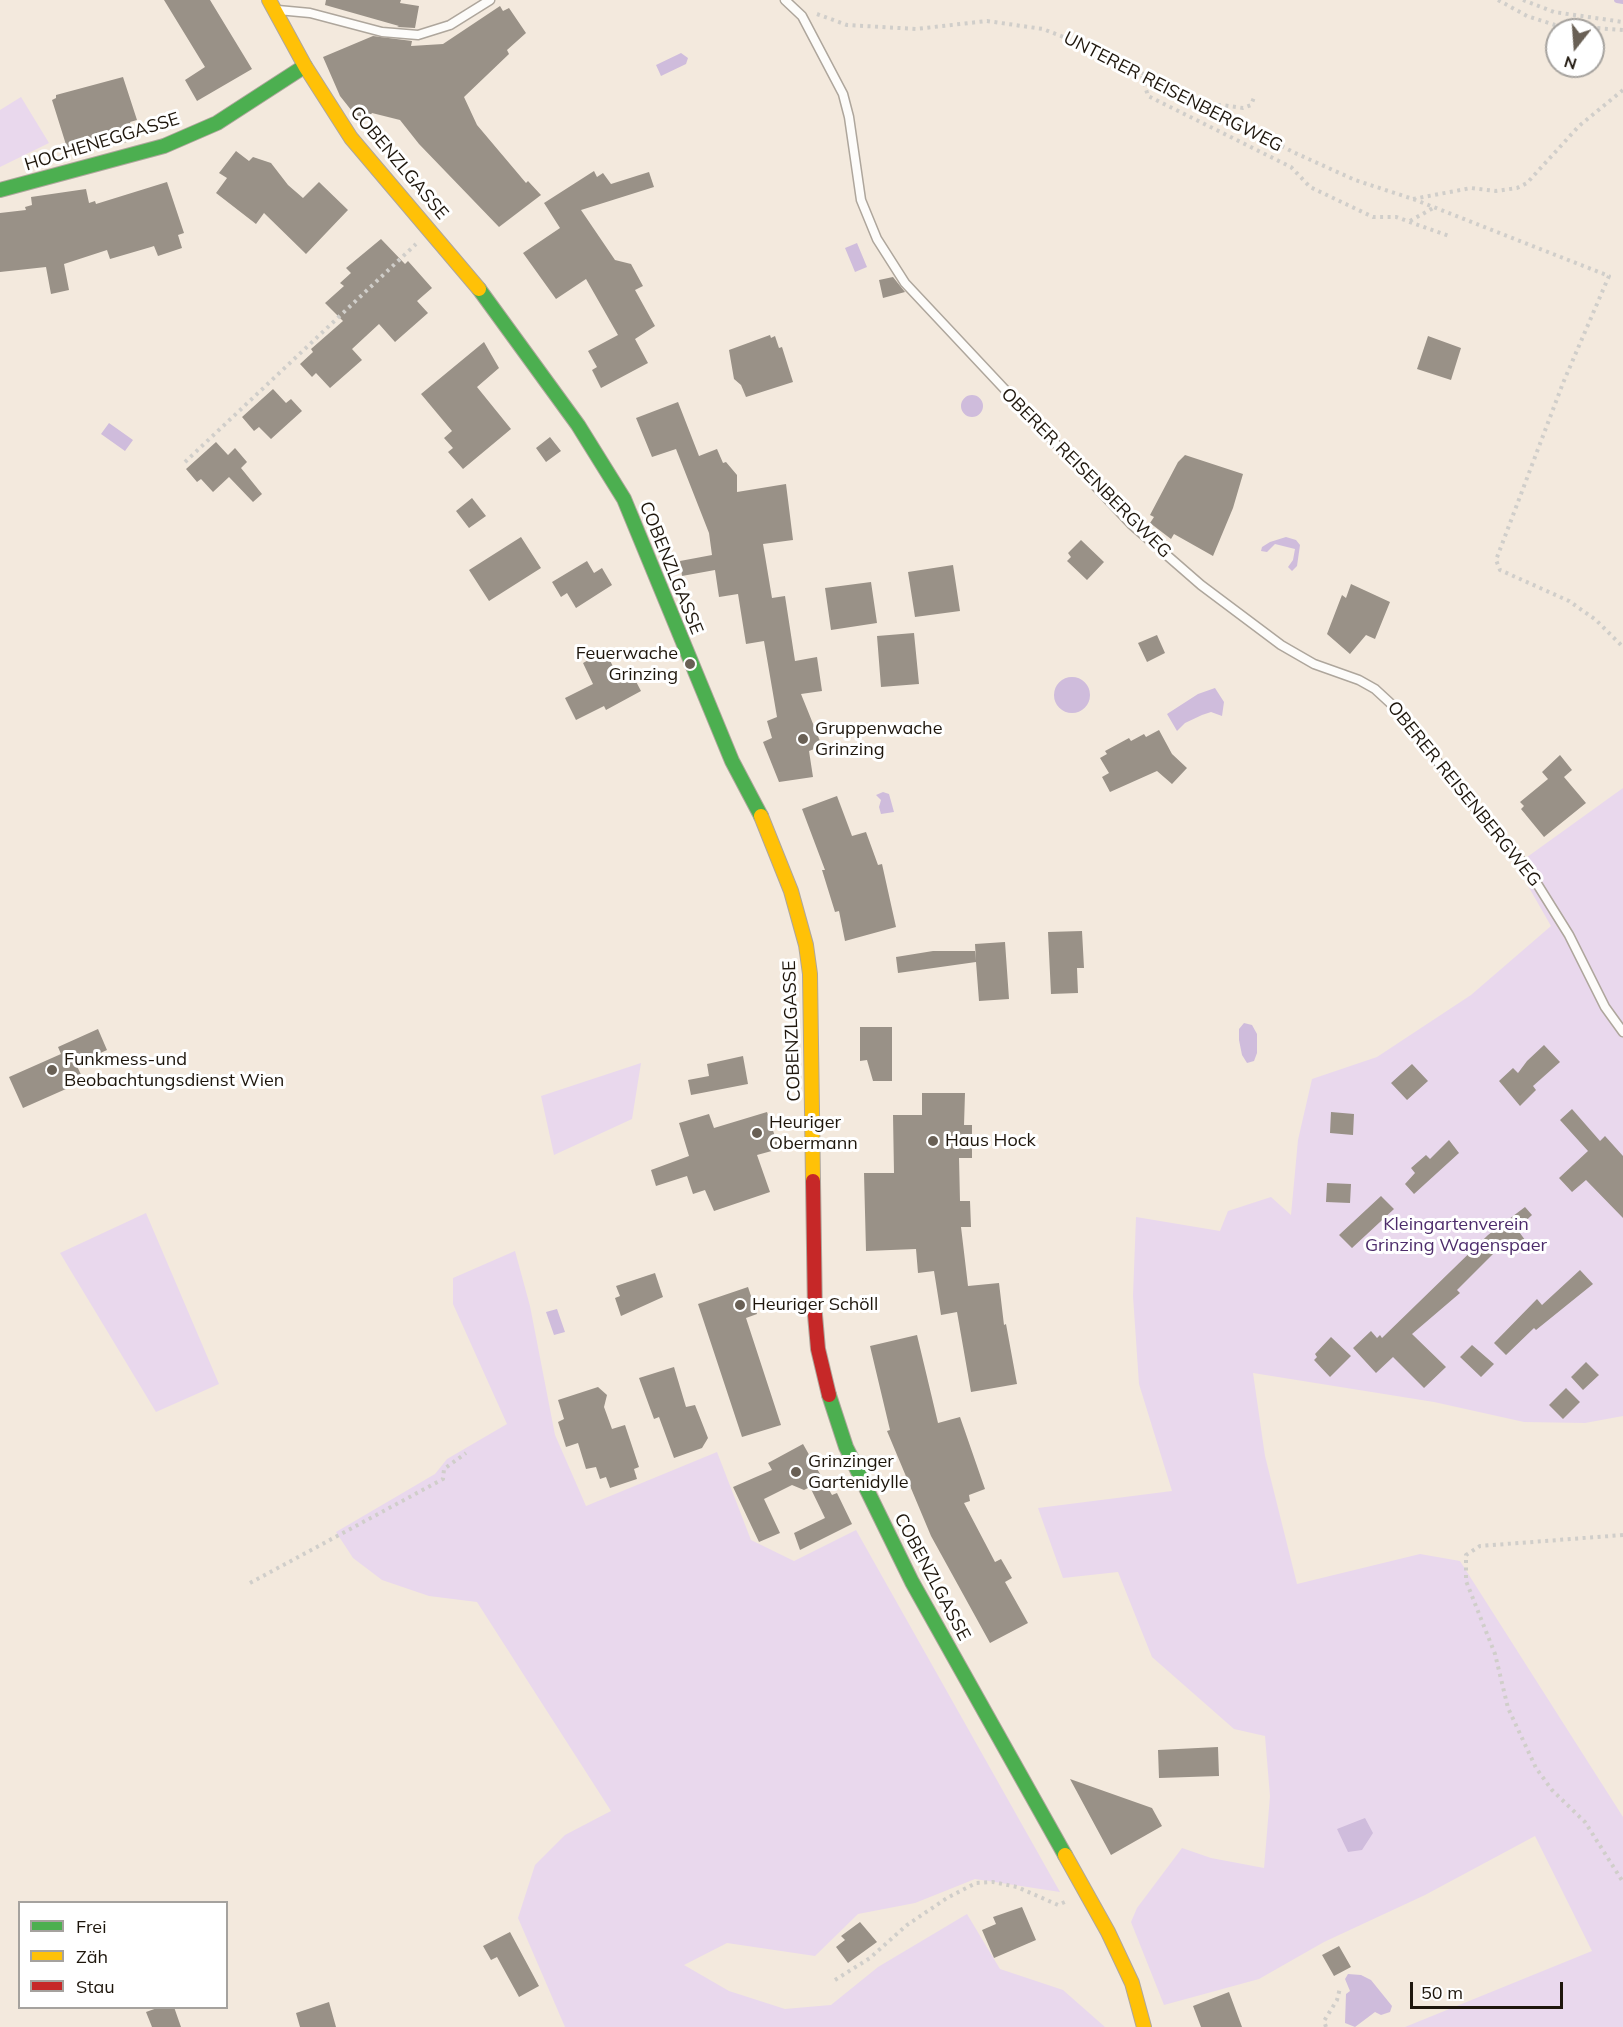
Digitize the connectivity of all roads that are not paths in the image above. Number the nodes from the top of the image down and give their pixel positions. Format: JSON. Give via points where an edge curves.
{"nodes":[{"id":1,"x":490,"y":0,"type":"edge"},
{"id":2,"x":789,"y":2,"type":"edge"},
{"id":3,"x":272,"y":5,"type":"edge"},
{"id":4,"x":304,"y":66,"type":"junction"},
{"id":5,"x":0,"y":190,"type":"edge"},
{"id":6,"x":1623,"y":1032,"type":"edge"},
{"id":7,"x":1144,"y":2027,"type":"edge"}],
"edges":[{"from":1,"to":3,"type":"lane","via":[[450,25],[418,35],[382,32]]},
{"from":2,"to":6,"type":"lane","name":"OBERER REISENBERGWEG","via":[[810,30],[843,94],[865,210],[877,239],[904,283],[1131,524],[1201,585],[1281,645],[1314,664],[1375,689],[1401,713],[1456,786],[1526,866]]},
{"from":3,"to":4,"type":"street","name":"COBENZLGASSE"},
{"from":4,"to":5,"type":"street","name":"HOCHENEGGASSE","via":[[217,123],[164,146]]},
{"from":4,"to":7,"type":"street","name":"COBENZLGASSE","via":[[351,138],[505,322],[550,383],[624,499],[728,751],[778,855],[806,945],[810,974],[815,1315],[818,1349],[836,1422],[912,1582],[1121,1958]]}]}
